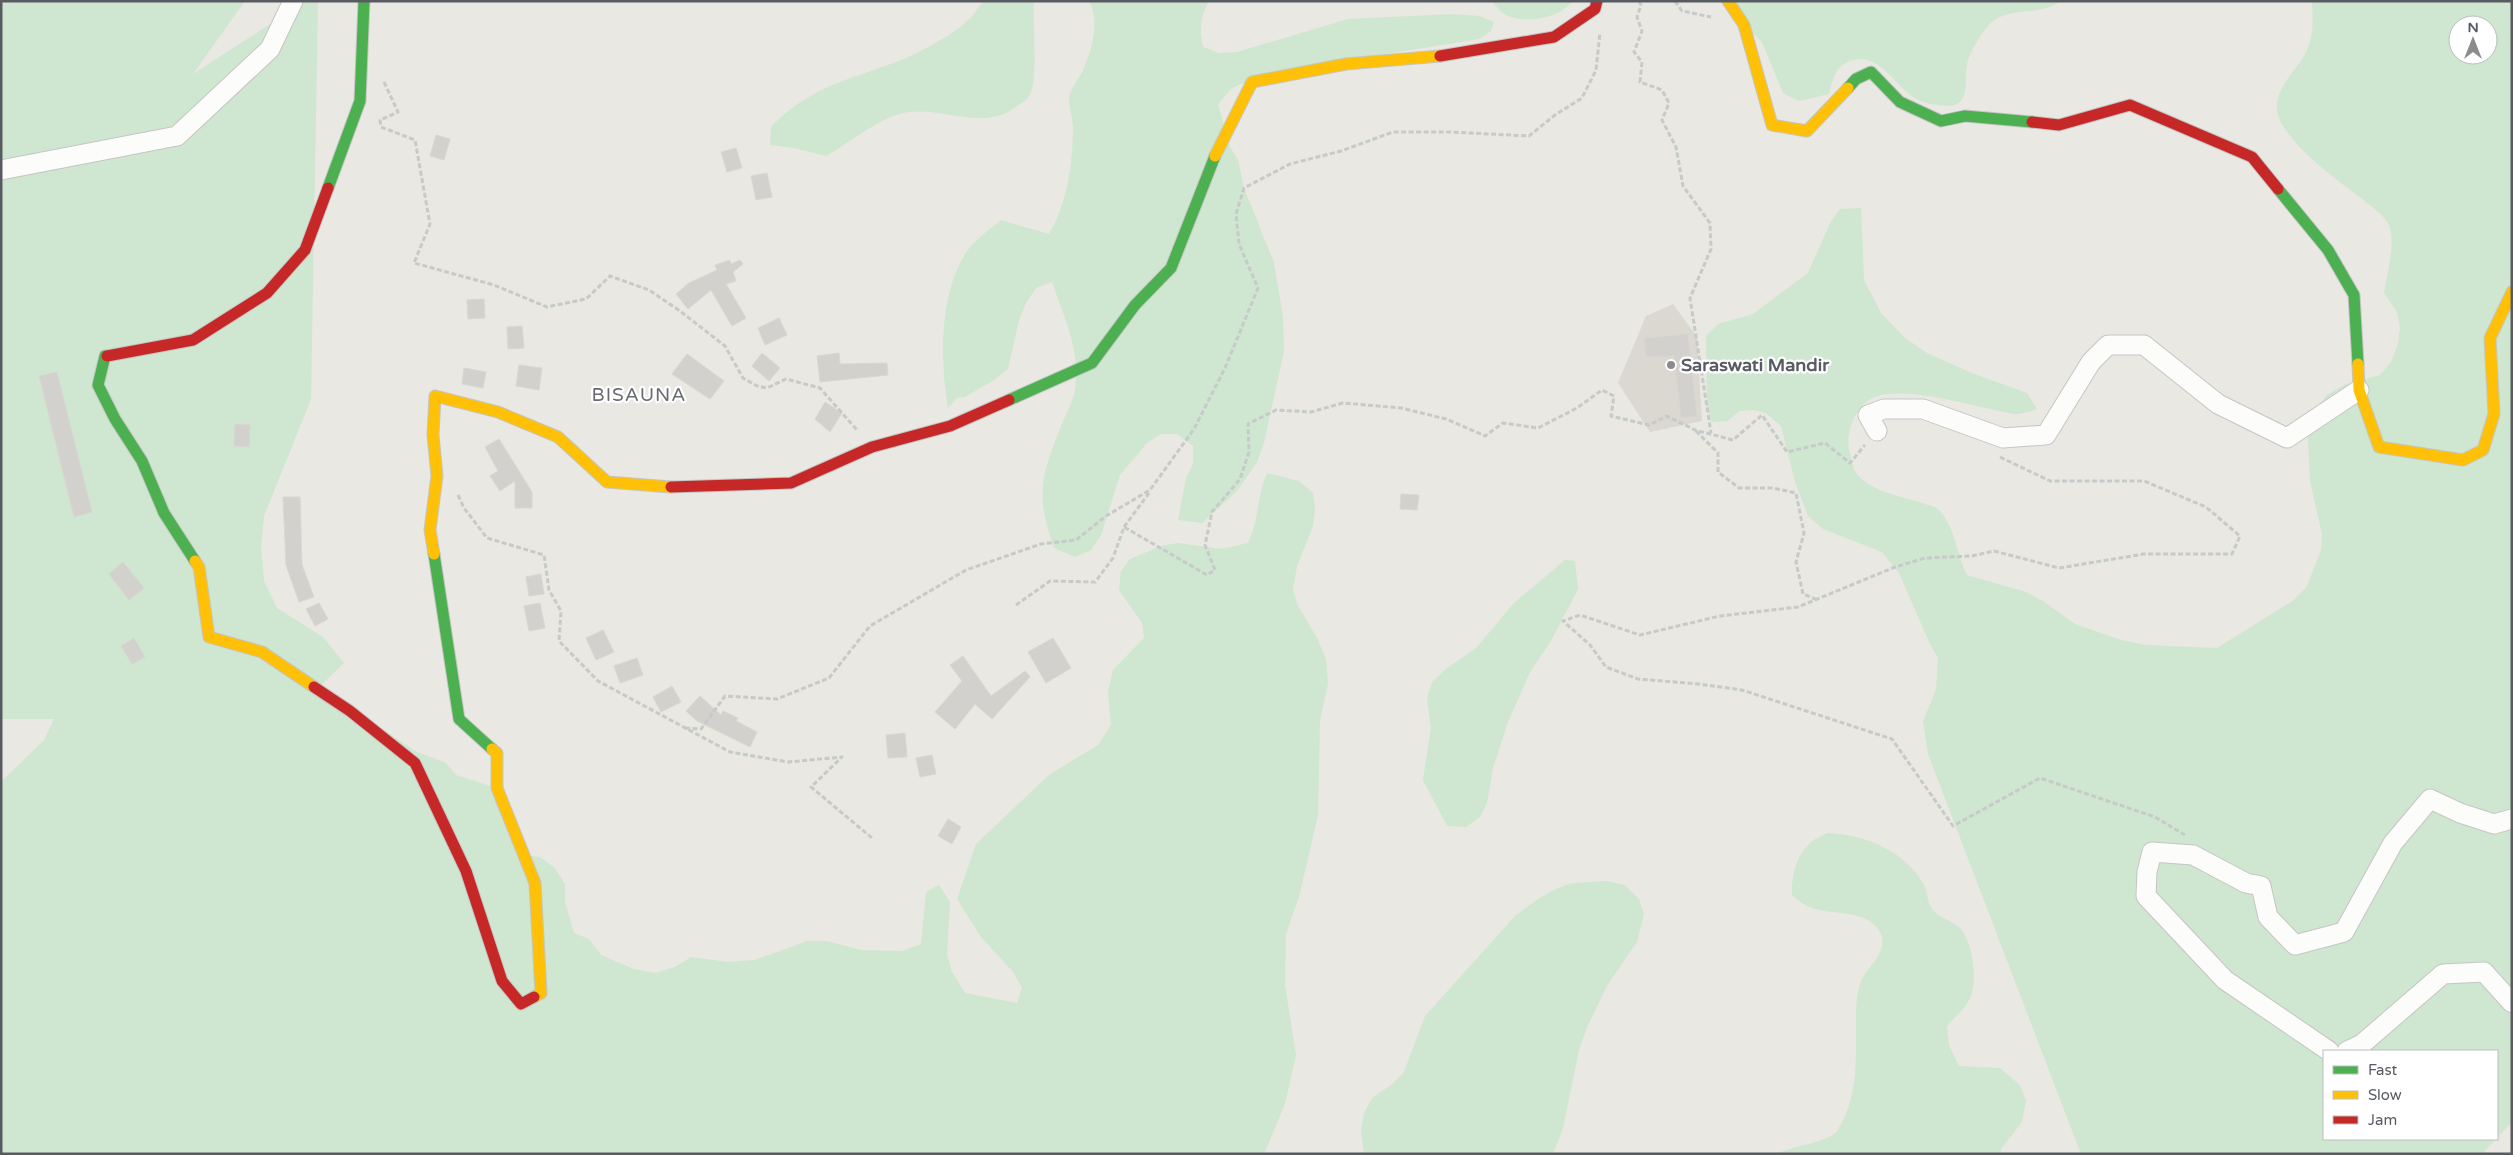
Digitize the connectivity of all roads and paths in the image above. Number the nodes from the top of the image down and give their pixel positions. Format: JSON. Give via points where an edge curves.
{"nodes":[{"id":1,"x":293,"y":1,"type":"edge"},
{"id":2,"x":364,"y":1,"type":"edge"},
{"id":3,"x":1597,"y":1,"type":"edge"},
{"id":4,"x":1639,"y":1,"type":"edge"},
{"id":5,"x":1675,"y":1,"type":"edge"},
{"id":6,"x":1728,"y":1,"type":"edge"},
{"id":7,"x":1744,"y":25,"type":"junction"},
{"id":8,"x":1601,"y":26,"type":"dead end"},
{"id":9,"x":381,"y":74,"type":"dead end"},
{"id":10,"x":1,"y":170,"type":"edge"},
{"id":11,"x":2512,"y":292,"type":"edge"},
{"id":12,"x":2359,"y":390,"type":"junction"},
{"id":13,"x":1695,"y":430,"type":"junction"},
{"id":14,"x":1878,"y":431,"type":"joint"},
{"id":15,"x":1711,"y":433,"type":"junction"},
{"id":16,"x":872,"y":447,"type":"junction"},
{"id":17,"x":1996,"y":456,"type":"dead end"},
{"id":18,"x":1150,"y":490,"type":"junction"},
{"id":19,"x":457,"y":492,"type":"dead end"},
{"id":20,"x":1124,"y":527,"type":"junction"},
{"id":21,"x":1819,"y":600,"type":"junction"},
{"id":22,"x":1016,"y":605,"type":"dead end"},
{"id":23,"x":685,"y":728,"type":"junction"},
{"id":24,"x":2512,"y":819,"type":"edge"},
{"id":25,"x":2187,"y":837,"type":"dead end"},
{"id":26,"x":872,"y":838,"type":"dead end"},
{"id":27,"x":2512,"y":1003,"type":"edge"},
{"id":28,"x":2327,"y":1050,"type":"edge"},
{"id":29,"x":2349,"y":1050,"type":"edge"}],
"edges":[{"from":1,"to":10,"type":"street","via":[[270,49],[177,136]]},
{"from":2,"to":16,"type":"street","via":[[360,101],[306,250],[267,292],[193,340],[105,356],[98,385],[142,461],[164,513],[199,567],[209,637],[262,652],[350,710],[415,763],[466,870],[502,981],[521,1004],[541,993],[535,883],[498,788],[497,753],[458,719],[430,530],[437,476],[433,435],[435,396],[498,412],[558,437],[607,482],[674,487],[791,483]]},
{"from":3,"to":16,"type":"street","via":[[1595,9],[1554,37],[1455,56],[1346,64],[1252,82],[1220,145],[1171,268],[1135,305],[1092,363],[950,426]]},
{"from":4,"to":15,"type":"path","via":[[1637,17],[1642,31],[1634,52],[1642,62],[1640,82],[1662,90],[1669,103],[1662,120],[1676,147],[1684,186],[1710,222],[1711,248],[1690,298]]},
{"from":5,"to":7,"type":"path","via":[[1682,11]]},
{"from":6,"to":7,"type":"street"},
{"from":7,"to":12,"type":"street","via":[[1772,125],[1807,131],[1856,79],[1872,72],[1900,102],[1941,121],[1965,116],[2059,126],[2130,105],[2252,157],[2328,250],[2354,295]]},
{"from":8,"to":18,"type":"path","via":[[1596,70],[1582,98],[1529,136],[1393,132],[1341,151],[1290,164],[1244,188],[1236,214],[1239,244],[1258,288],[1226,368],[1194,429]]},
{"from":9,"to":16,"type":"path","via":[[398,112],[380,120],[381,127],[415,140],[420,160],[430,224],[414,263],[477,280],[547,307],[586,299],[610,276],[649,290],[725,346],[743,378],[767,388],[786,379],[820,388]]},
{"from":11,"to":12,"type":"street","via":[[2490,338],[2494,414],[2483,450],[2463,460],[2379,447]]},
{"from":12,"to":14,"type":"street","via":[[2286,438],[2218,404],[2144,345],[2108,345],[2091,362],[2046,435],[2004,438],[1923,409],[1884,409],[1868,415]]},
{"from":13,"to":15,"type":"path"},
{"from":13,"to":20,"type":"path","via":[[1667,416],[1649,425],[1612,416],[1614,396],[1602,390],[1577,408],[1538,428],[1503,423],[1485,436],[1446,419],[1401,408],[1343,403],[1310,412],[1276,410],[1248,424],[1249,452],[1240,479],[1212,512],[1205,545],[1216,570],[1207,575]]},
{"from":13,"to":21,"type":"path","via":[[1718,453],[1718,472],[1739,488],[1773,488],[1796,493],[1804,533],[1796,562],[1803,594]]},
{"from":14,"to":15,"type":"path","via":[[1850,463],[1825,443],[1787,452],[1762,415],[1733,440]]},
{"from":17,"to":21,"type":"path","via":[[2050,480],[2144,480],[2206,508],[2240,536],[2232,554],[2144,554],[2059,568],[1994,551],[1972,556],[1925,558],[1894,567]]},
{"from":18,"to":20,"type":"path"},
{"from":18,"to":23,"type":"path","via":[[1106,516],[1076,540],[1041,544],[966,570],[870,626],[829,678],[777,699],[725,696],[701,730]]},
{"from":19,"to":23,"type":"path","via":[[464,508],[487,538],[544,555],[549,590],[561,611],[559,642],[598,681]]},
{"from":20,"to":22,"type":"path","via":[[1113,558],[1095,582],[1050,581]]},
{"from":21,"to":25,"type":"path","via":[[1798,607],[1720,616],[1640,635],[1580,615],[1563,621],[1590,645],[1606,667],[1638,679],[1742,690],[1892,739],[1953,826],[2040,778],[2155,816]]},
{"from":23,"to":26,"type":"path","via":[[730,752],[788,762],[842,757],[811,787]]},
{"from":24,"to":28,"type":"street","via":[[2494,824],[2430,799],[2393,843],[2344,932],[2294,945],[2268,917],[2261,886],[2246,883],[2193,855],[2152,852],[2146,896],[2225,980]]},
{"from":27,"to":29,"type":"street","via":[[2484,972],[2443,974],[2362,1044]]}]}
